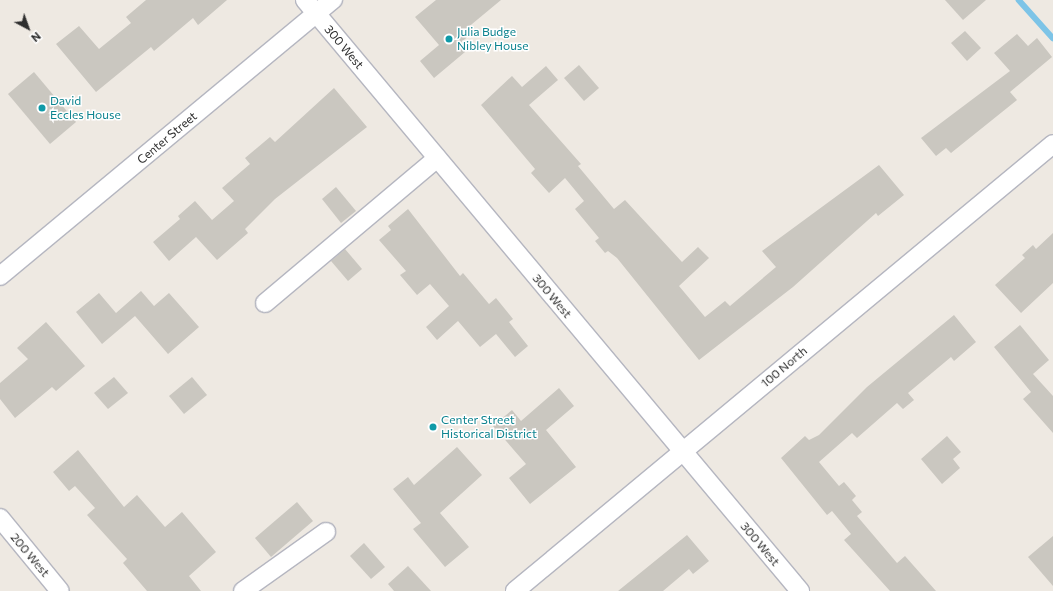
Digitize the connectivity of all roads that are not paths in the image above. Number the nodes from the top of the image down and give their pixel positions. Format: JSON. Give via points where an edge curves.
{"nodes":[{"id":1,"x":305,"y":0,"type":"edge"},
{"id":2,"x":333,"y":0,"type":"edge"},
{"id":3,"x":316,"y":14,"type":"junction"},
{"id":4,"x":1053,"y":144,"type":"edge"},
{"id":5,"x":437,"y":158,"type":"junction"},
{"id":6,"x":0,"y":276,"type":"edge"},
{"id":7,"x":265,"y":303,"type":"dead end"},
{"id":8,"x":683,"y":451,"type":"junction"},
{"id":9,"x":0,"y":518,"type":"edge"},
{"id":10,"x":326,"y":532,"type":"dead end"},
{"id":11,"x":60,"y":591,"type":"edge"},
{"id":12,"x":243,"y":591,"type":"edge"},
{"id":13,"x":516,"y":591,"type":"edge"},
{"id":14,"x":800,"y":591,"type":"edge"}],
"edges":[{"from":1,"to":3,"type":"street","name":"300 West"},
{"from":2,"to":3,"type":"street","name":"Center Street"},
{"from":3,"to":5,"type":"street","name":"300 West"},
{"from":3,"to":6,"type":"street","name":"Center Street"},
{"from":4,"to":8,"type":"street","name":"100 North"},
{"from":5,"to":7,"type":"street"},
{"from":5,"to":8,"type":"street","name":"300 West"},
{"from":8,"to":13,"type":"street","name":"100 North"},
{"from":8,"to":14,"type":"street","name":"300 West"},
{"from":9,"to":11,"type":"street","name":"200 West"},
{"from":10,"to":12,"type":"street"}]}
